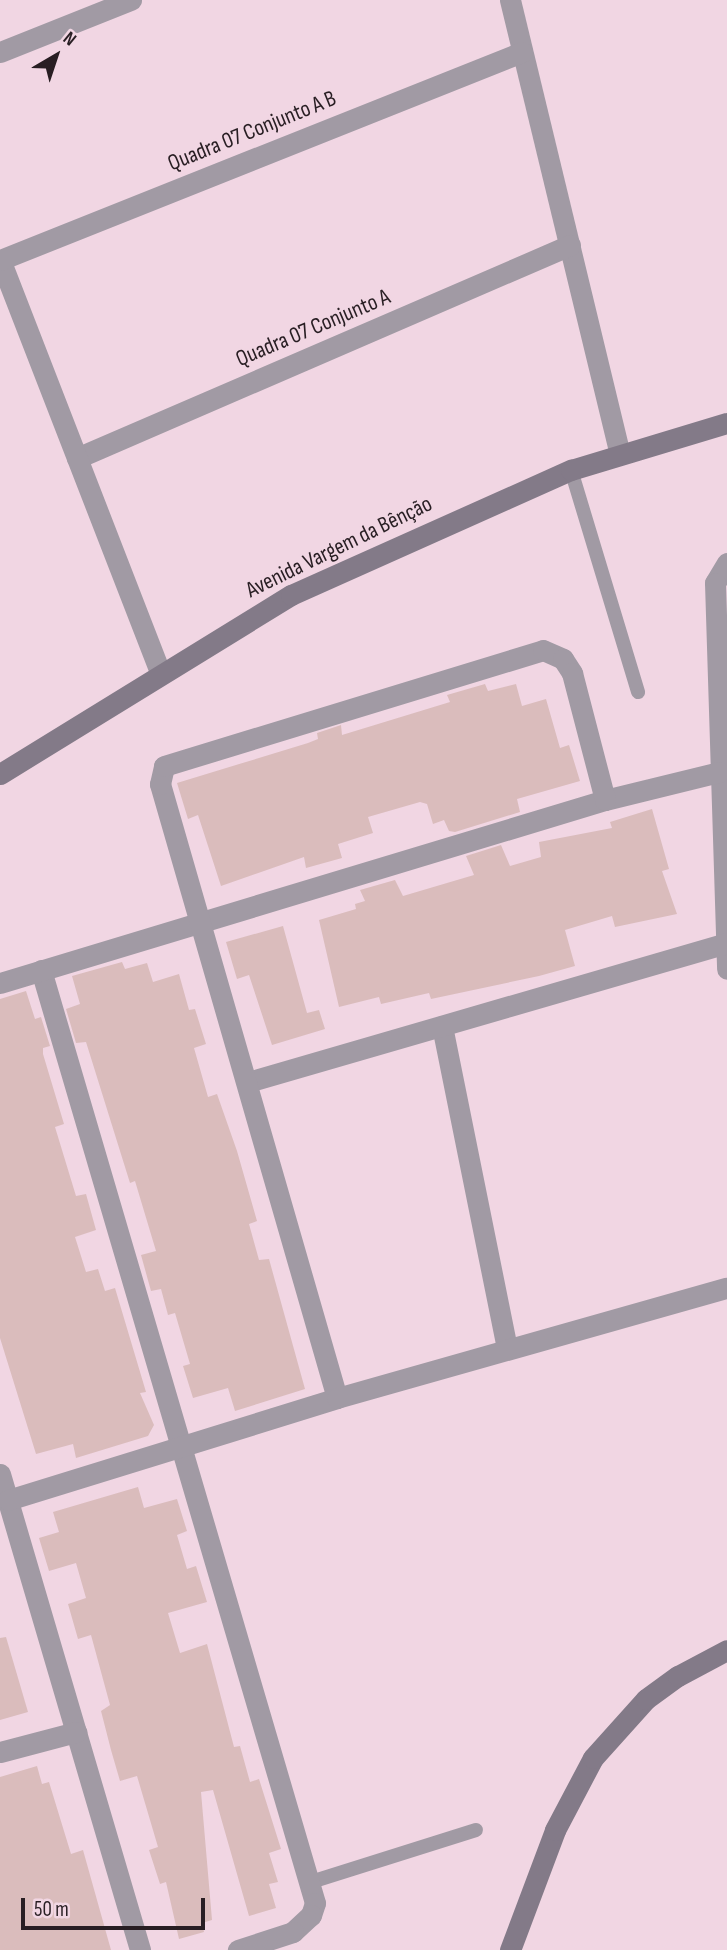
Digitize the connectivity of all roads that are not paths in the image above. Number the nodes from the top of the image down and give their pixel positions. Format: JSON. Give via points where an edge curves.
{"nodes":[{"id":1,"x":131,"y":0,"type":"edge"},
{"id":2,"x":510,"y":0,"type":"edge"},
{"id":3,"x":0,"y":52,"type":"edge"},
{"id":4,"x":523,"y":52,"type":"junction"},
{"id":5,"x":570,"y":245,"type":"junction"},
{"id":6,"x":0,"y":260,"type":"edge"},
{"id":7,"x":727,"y":424,"type":"edge"},
{"id":8,"x":620,"y":453,"type":"junction"},
{"id":9,"x":77,"y":458,"type":"junction"},
{"id":10,"x":571,"y":470,"type":"junction"},
{"id":11,"x":727,"y":563,"type":"edge"},
{"id":12,"x":160,"y":672,"type":"junction"},
{"id":13,"x":638,"y":692,"type":"dead end"},
{"id":14,"x":719,"y":772,"type":"junction"},
{"id":15,"x":0,"y":774,"type":"edge"},
{"id":16,"x":605,"y":800,"type":"junction"},
{"id":17,"x":199,"y":920,"type":"junction"},
{"id":18,"x":726,"y":943,"type":"edge"},
{"id":19,"x":41,"y":970,"type":"junction"},
{"id":20,"x":727,"y":970,"type":"edge"},
{"id":21,"x":0,"y":983,"type":"edge"},
{"id":22,"x":442,"y":1026,"type":"junction"},
{"id":23,"x":248,"y":1082,"type":"junction"},
{"id":24,"x":727,"y":1288,"type":"edge"},
{"id":25,"x":507,"y":1349,"type":"junction"},
{"id":26,"x":337,"y":1398,"type":"junction"},
{"id":27,"x":178,"y":1447,"type":"junction"},
{"id":28,"x":0,"y":1474,"type":"edge"},
{"id":29,"x":8,"y":1500,"type":"junction"},
{"id":30,"x":727,"y":1650,"type":"edge"},
{"id":31,"x":76,"y":1732,"type":"junction"},
{"id":32,"x":0,"y":1752,"type":"edge"},
{"id":33,"x":476,"y":1829,"type":"dead end"},
{"id":34,"x":311,"y":1882,"type":"junction"},
{"id":35,"x":140,"y":1950,"type":"edge"},
{"id":36,"x":238,"y":1950,"type":"edge"},
{"id":37,"x":510,"y":1950,"type":"edge"}],
"edges":[{"from":1,"to":3,"type":"street"},
{"from":2,"to":4,"type":"street"},
{"from":4,"to":5,"type":"street"},
{"from":4,"to":6,"type":"street","name":"Quadra 07 Conjunto A B"},
{"from":5,"to":8,"type":"street"},
{"from":5,"to":9,"type":"street","name":"Quadra 07 Conjunto A"},
{"from":6,"to":9,"type":"street"},
{"from":7,"to":8,"type":"street","name":"Avenida Vargem da Bênção"},
{"from":8,"to":10,"type":"street","name":"Avenida Vargem da Bênção"},
{"from":9,"to":12,"type":"street"},
{"from":10,"to":12,"type":"street","name":"Avenida Vargem da Bênção","via":[[291,595]]},
{"from":10,"to":13,"type":"lane"},
{"from":11,"to":14,"type":"street","via":[[715,583]]},
{"from":12,"to":15,"type":"street","name":"Avenida Vargem da Bênção"},
{"from":14,"to":16,"type":"street"},
{"from":14,"to":18,"type":"street"},
{"from":16,"to":17,"type":"street"},
{"from":16,"to":17,"type":"street","via":[[572,673],[563,659],[543,650],[167,761],[160,784]]},
{"from":17,"to":19,"type":"street"},
{"from":17,"to":23,"type":"street"},
{"from":18,"to":20,"type":"street"},
{"from":18,"to":22,"type":"street"},
{"from":19,"to":21,"type":"street"},
{"from":19,"to":27,"type":"street"},
{"from":22,"to":23,"type":"street"},
{"from":22,"to":25,"type":"street"},
{"from":23,"to":26,"type":"street"},
{"from":24,"to":25,"type":"street"},
{"from":25,"to":26,"type":"street"},
{"from":26,"to":27,"type":"street"},
{"from":27,"to":29,"type":"street"},
{"from":27,"to":34,"type":"street"},
{"from":28,"to":29,"type":"street"},
{"from":29,"to":31,"type":"street"},
{"from":30,"to":37,"type":"street","via":[[646,1699],[593,1758],[555,1830]]},
{"from":31,"to":32,"type":"street"},
{"from":31,"to":35,"type":"street"},
{"from":33,"to":34,"type":"lane"},
{"from":34,"to":36,"type":"street","via":[[315,1903],[303,1925]]}]}
